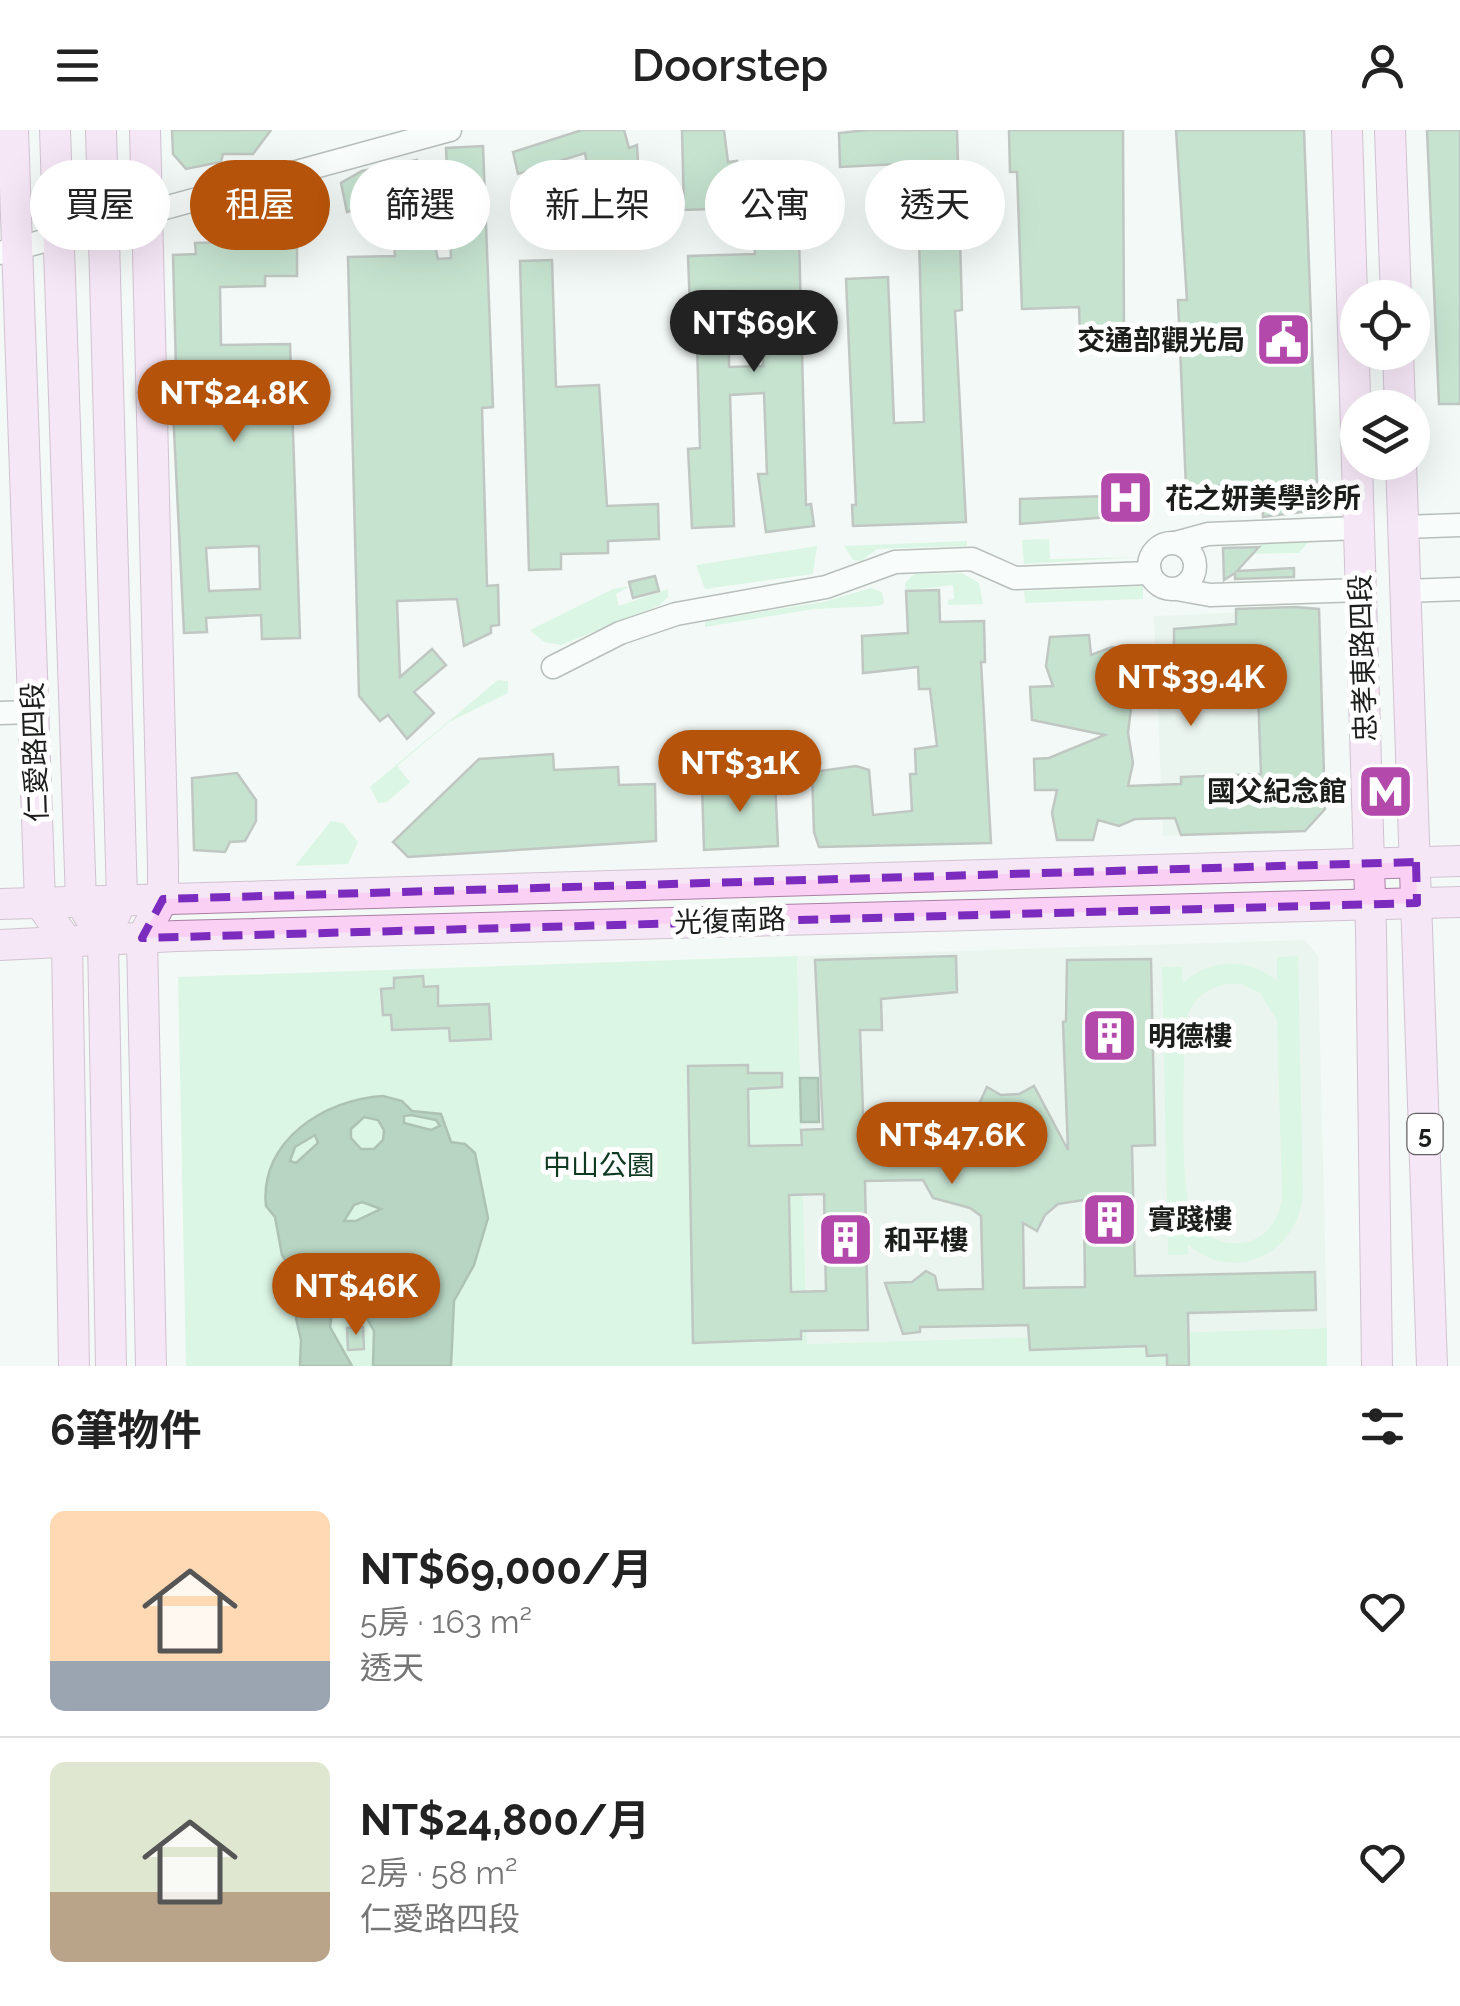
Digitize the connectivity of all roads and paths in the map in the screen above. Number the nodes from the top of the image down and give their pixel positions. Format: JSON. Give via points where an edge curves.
{"nodes":[{"id":1,"x":13,"y":130,"type":"edge"},
{"id":2,"x":55,"y":130,"type":"edge"},
{"id":3,"x":101,"y":130,"type":"edge"},
{"id":4,"x":145,"y":130,"type":"edge"},
{"id":5,"x":450,"y":130,"type":"edge"},
{"id":6,"x":1347,"y":130,"type":"edge"},
{"id":7,"x":1390,"y":130,"type":"edge"},
{"id":8,"x":56,"y":160,"type":"edge"},
{"id":9,"x":102,"y":160,"type":"edge"},
{"id":10,"x":146,"y":160,"type":"edge"},
{"id":11,"x":170,"y":209,"type":"edge"},
{"id":12,"x":58,"y":250,"type":"edge"},
{"id":13,"x":105,"y":250,"type":"edge"},
{"id":14,"x":148,"y":250,"type":"edge"},
{"id":15,"x":8,"y":252,"type":"edge"},
{"id":16,"x":1395,"y":280,"type":"edge"},
{"id":17,"x":1402,"y":480,"type":"edge"},
{"id":18,"x":1460,"y":526,"type":"edge"},
{"id":19,"x":1404,"y":527,"type":"junction"},
{"id":20,"x":1359,"y":528,"type":"junction"},
{"id":21,"x":1175,"y":543,"type":"junction"},
{"id":22,"x":1150,"y":573,"type":"junction"},
{"id":23,"x":1177,"y":589,"type":"junction"},
{"id":24,"x":1460,"y":589,"type":"edge"},
{"id":25,"x":1361,"y":590,"type":"junction"},
{"id":26,"x":1406,"y":591,"type":"junction"},
{"id":27,"x":553,"y":667,"type":"dead end"},
{"id":28,"x":34,"y":712,"type":"junction"},
{"id":29,"x":0,"y":713,"type":"edge"},
{"id":30,"x":1416,"y":862,"type":"junction"},
{"id":31,"x":1460,"y":862,"type":"edge"},
{"id":32,"x":1369,"y":864,"type":"junction"},
{"id":33,"x":163,"y":899,"type":"junction"},
{"id":34,"x":122,"y":900,"type":"junction"},
{"id":35,"x":80,"y":902,"type":"junction"},
{"id":36,"x":1460,"y":902,"type":"edge"},
{"id":37,"x":40,"y":903,"type":"junction"},
{"id":38,"x":1417,"y":903,"type":"junction"},
{"id":39,"x":0,"y":904,"type":"edge"},
{"id":40,"x":1370,"y":904,"type":"junction"},
{"id":41,"x":142,"y":938,"type":"junction"},
{"id":42,"x":103,"y":940,"type":"junction"},
{"id":43,"x":67,"y":942,"type":"junction"},
{"id":44,"x":0,"y":945,"type":"edge"},
{"id":45,"x":74,"y":1366,"type":"edge"},
{"id":46,"x":112,"y":1366,"type":"edge"},
{"id":47,"x":150,"y":1366,"type":"edge"},
{"id":48,"x":1377,"y":1366,"type":"edge"},
{"id":49,"x":1432,"y":1366,"type":"edge"}],
"edges":[{"from":1,"to":15,"type":"main road","name":"仁愛路四段"},
{"from":2,"to":8,"type":"main road","name":"仁愛路四段"},
{"from":3,"to":9,"type":"main road","name":"仁愛路四段"},
{"from":4,"to":10,"type":"main road"},
{"from":5,"to":11,"type":"street"},
{"from":6,"to":20,"type":"main road","name":"忠孝東路四段","number":"5"},
{"from":7,"to":16,"type":"main road"},
{"from":12,"to":35,"type":"main road","name":"仁愛路四段"},
{"from":13,"to":34,"type":"main road","name":"仁愛路四段"},
{"from":14,"to":33,"type":"main road"},
{"from":15,"to":28,"type":"main road","name":"仁愛路四段"},
{"from":17,"to":19,"type":"main road","name":"忠孝東路四段","number":"5"},
{"from":18,"to":19,"type":"street"},
{"from":19,"to":26,"type":"main road","name":"忠孝東路四段","number":"5"},
{"from":20,"to":21,"type":"street","via":[[1208,534]]},
{"from":20,"to":25,"type":"main road","name":"忠孝東路四段","number":"5"},
{"from":21,"to":22,"type":"street","via":[[1154,552]]},
{"from":21,"to":23,"type":"street","via":[[1189,550],[1195,565]]},
{"from":22,"to":23,"type":"street","via":[[1162,586]]},
{"from":22,"to":27,"type":"street","via":[[1015,578],[972,560],[896,562],[826,588],[676,614],[620,632]]},
{"from":23,"to":25,"type":"street","via":[[1210,595]]},
{"from":24,"to":26,"type":"street"},
{"from":25,"to":32,"type":"main road","name":"忠孝東路四段","number":"5"},
{"from":26,"to":30,"type":"main road","name":"忠孝東路四段","number":"5"},
{"from":28,"to":29,"type":"street"},
{"from":28,"to":37,"type":"main road","name":"仁愛路四段"},
{"from":30,"to":31,"type":"main road","name":"光復南路"},
{"from":30,"to":32,"type":"main road","name":"光復南路"},
{"from":30,"to":38,"type":"main road","name":"忠孝東路四段","number":"5"},
{"from":32,"to":33,"type":"main road","name":"光復南路"},
{"from":32,"to":40,"type":"main road","name":"忠孝東路四段","number":"5"},
{"from":33,"to":34,"type":"main road","name":"光復南路"},
{"from":33,"to":41,"type":"main road"},
{"from":34,"to":35,"type":"main road","name":"光復南路"},
{"from":34,"to":42,"type":"main road","name":"仁愛路四段"},
{"from":35,"to":37,"type":"main road","name":"光復南路"},
{"from":35,"to":42,"type":"main road","name":"仁愛路四段"},
{"from":36,"to":38,"type":"main road","name":"光復南路"},
{"from":37,"to":39,"type":"main road","name":"光復南路"},
{"from":37,"to":43,"type":"main road"},
{"from":38,"to":40,"type":"main road","name":"光復南路"},
{"from":38,"to":49,"type":"main road","name":"忠孝東路四段","number":"5"},
{"from":40,"to":41,"type":"main road","name":"光復南路"},
{"from":40,"to":48,"type":"main road","name":"忠孝東路四段","number":"5"},
{"from":41,"to":42,"type":"main road","name":"光復南路"},
{"from":41,"to":47,"type":"main road"},
{"from":42,"to":43,"type":"main road","name":"光復南路"},
{"from":42,"to":46,"type":"main road","name":"仁愛路四段"},
{"from":43,"to":44,"type":"main road","name":"光復南路"},
{"from":43,"to":45,"type":"main road"}]}
